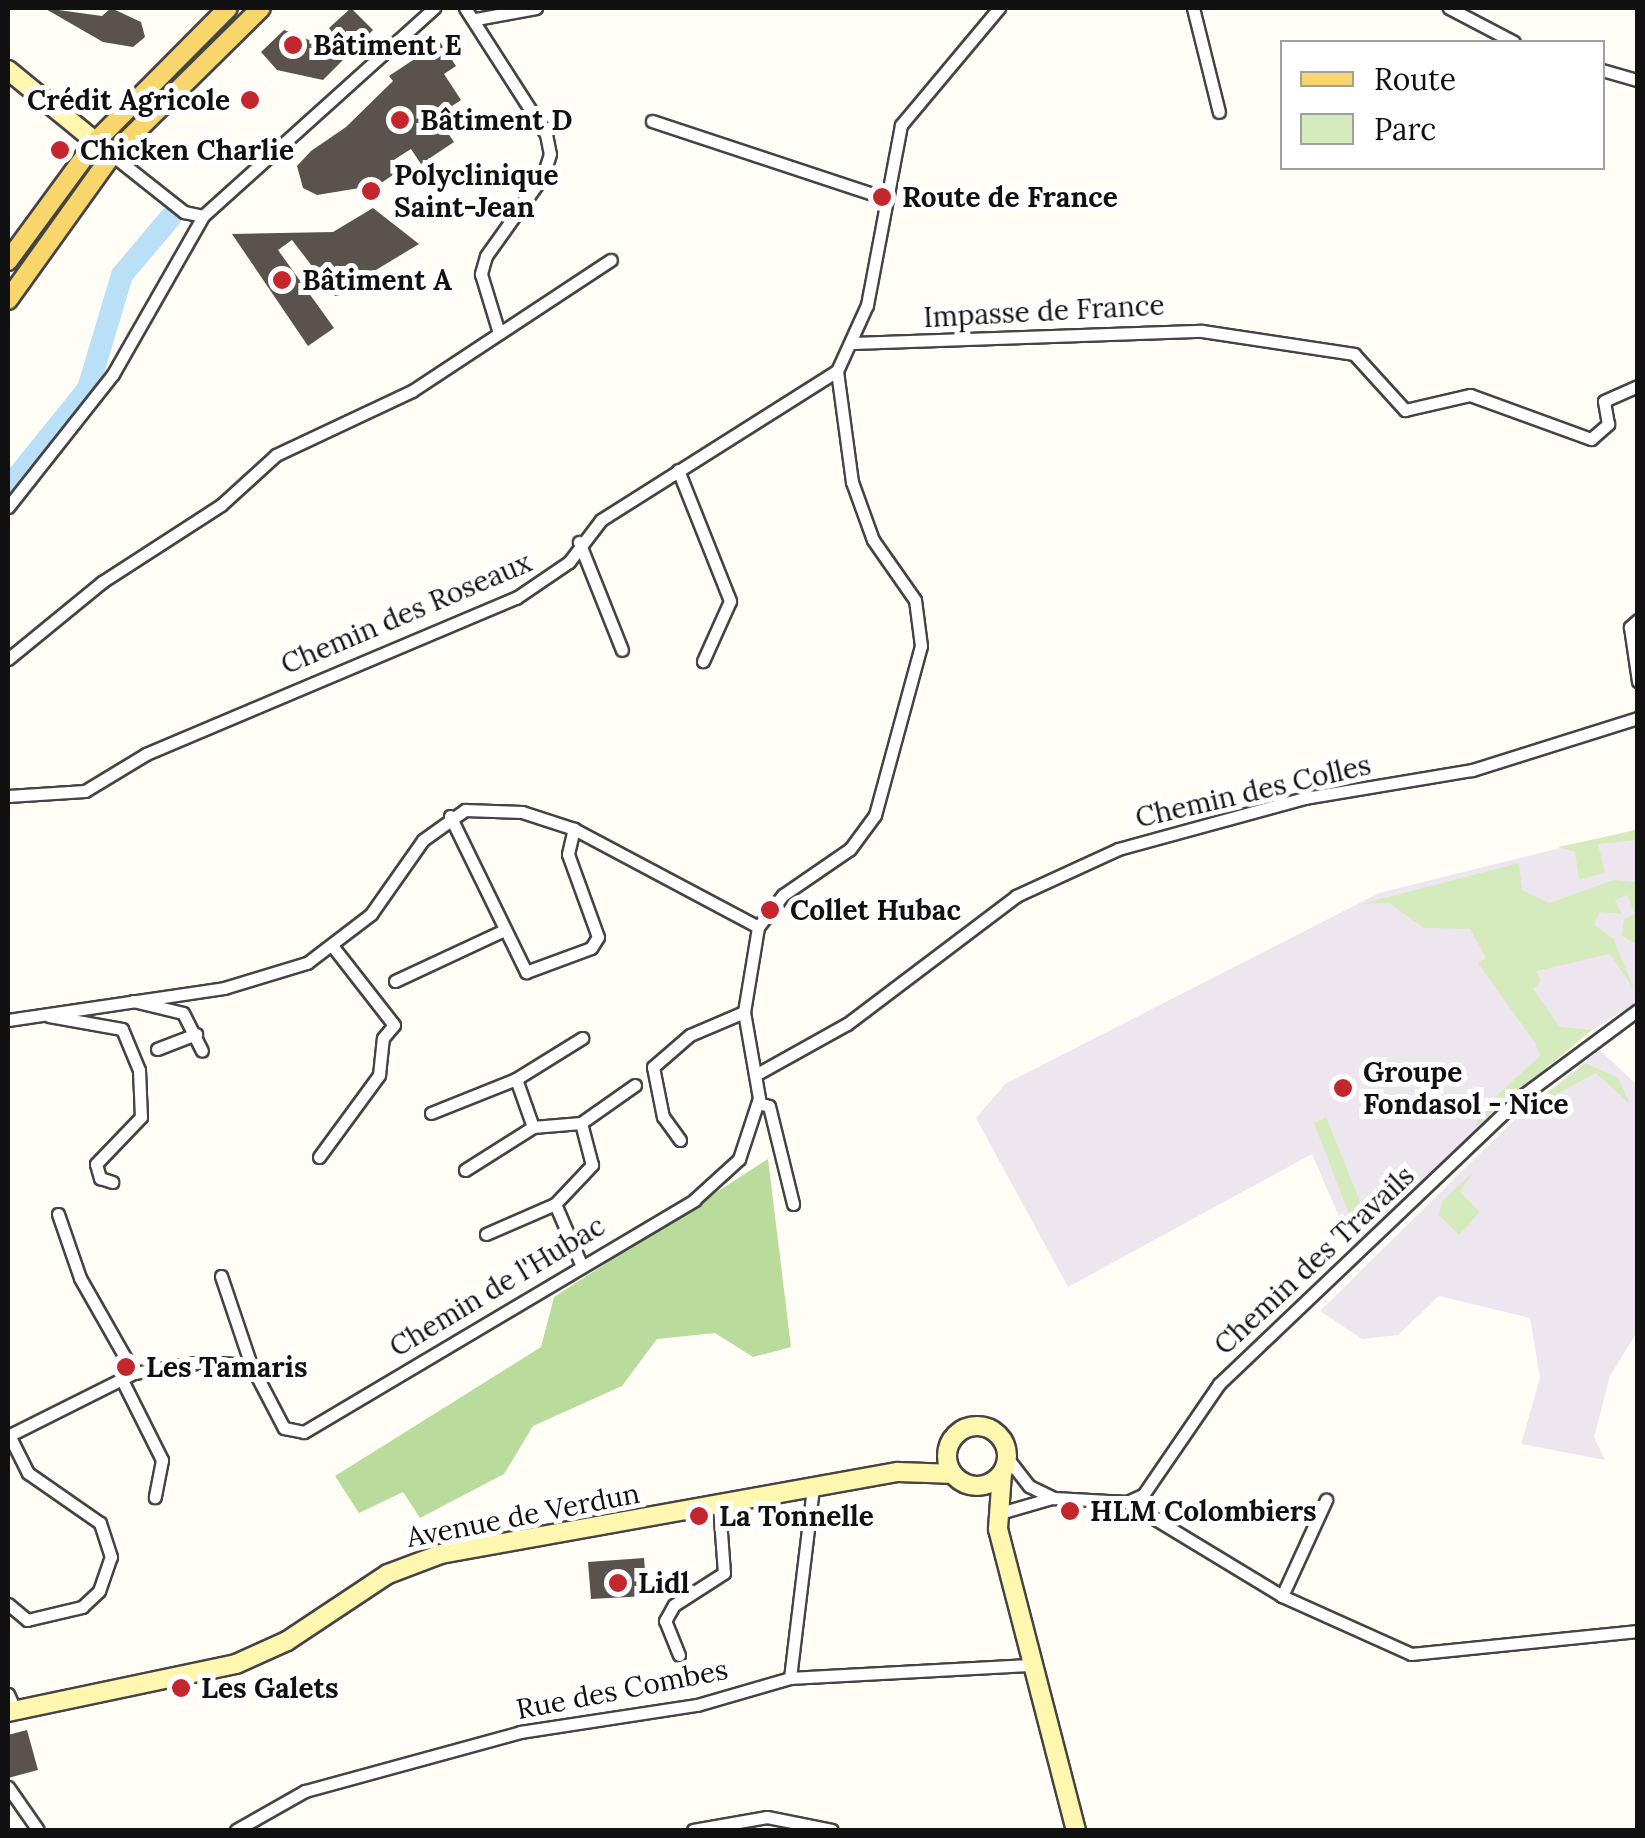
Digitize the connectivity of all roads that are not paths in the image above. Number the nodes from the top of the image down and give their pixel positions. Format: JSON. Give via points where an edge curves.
{"nodes":[{"id":1,"x":228,"y":8,"type":"edge"},
{"id":2,"x":260,"y":8,"type":"edge"},
{"id":3,"x":434,"y":8,"type":"edge"},
{"id":4,"x":465,"y":8,"type":"edge"},
{"id":5,"x":536,"y":8,"type":"edge"},
{"id":6,"x":999,"y":8,"type":"edge"},
{"id":7,"x":1193,"y":8,"type":"edge"},
{"id":8,"x":1449,"y":8,"type":"edge"},
{"id":9,"x":476,"y":19,"type":"junction"},
{"id":10,"x":1510,"y":40,"type":"edge"},
{"id":11,"x":8,"y":70,"type":"edge"},
{"id":12,"x":1605,"y":71,"type":"edge"},
{"id":13,"x":1638,"y":80,"type":"edge"},
{"id":14,"x":1219,"y":112,"type":"dead end"},
{"id":15,"x":652,"y":120,"type":"dead end"},
{"id":16,"x":96,"y":142,"type":"junction"},
{"id":17,"x":112,"y":155,"type":"junction"},
{"id":18,"x":882,"y":197,"type":"junction"},
{"id":19,"x":203,"y":216,"type":"junction"},
{"id":20,"x":611,"y":260,"type":"dead end"},
{"id":21,"x":8,"y":261,"type":"edge"},
{"id":22,"x":8,"y":300,"type":"edge"},
{"id":23,"x":499,"y":334,"type":"junction"},
{"id":24,"x":854,"y":343,"type":"junction"},
{"id":25,"x":837,"y":371,"type":"junction"},
{"id":26,"x":1638,"y":386,"type":"edge"},
{"id":27,"x":678,"y":470,"type":"junction"},
{"id":28,"x":8,"y":507,"type":"edge"},
{"id":29,"x":579,"y":542,"type":"junction"},
{"id":30,"x":1638,"y":620,"type":"edge"},
{"id":31,"x":622,"y":650,"type":"dead end"},
{"id":32,"x":8,"y":660,"type":"edge"},
{"id":33,"x":703,"y":661,"type":"dead end"},
{"id":34,"x":1638,"y":682,"type":"edge"},
{"id":35,"x":1638,"y":718,"type":"edge"},
{"id":36,"x":8,"y":796,"type":"edge"},
{"id":37,"x":450,"y":816,"type":"junction"},
{"id":38,"x":574,"y":829,"type":"junction"},
{"id":39,"x":758,"y":926,"type":"junction"},
{"id":40,"x":502,"y":930,"type":"junction"},
{"id":41,"x":334,"y":947,"type":"junction"},
{"id":42,"x":395,"y":981,"type":"dead end"},
{"id":43,"x":133,"y":1001,"type":"junction"},
{"id":44,"x":1638,"y":1010,"type":"edge"},
{"id":45,"x":744,"y":1012,"type":"junction"},
{"id":46,"x":49,"y":1016,"type":"junction"},
{"id":47,"x":8,"y":1020,"type":"edge"},
{"id":48,"x":196,"y":1034,"type":"junction"},
{"id":49,"x":582,"y":1038,"type":"dead end"},
{"id":50,"x":157,"y":1049,"type":"dead end"},
{"id":51,"x":202,"y":1051,"type":"dead end"},
{"id":52,"x":757,"y":1074,"type":"junction"},
{"id":53,"x":516,"y":1079,"type":"junction"},
{"id":54,"x":635,"y":1084,"type":"dead end"},
{"id":55,"x":759,"y":1104,"type":"junction"},
{"id":56,"x":431,"y":1113,"type":"dead end"},
{"id":57,"x":581,"y":1123,"type":"junction"},
{"id":58,"x":533,"y":1127,"type":"junction"},
{"id":59,"x":680,"y":1140,"type":"dead end"},
{"id":60,"x":319,"y":1157,"type":"dead end"},
{"id":61,"x":466,"y":1170,"type":"dead end"},
{"id":62,"x":112,"y":1182,"type":"dead end"},
{"id":63,"x":555,"y":1204,"type":"junction"},
{"id":64,"x":793,"y":1204,"type":"dead end"},
{"id":65,"x":58,"y":1214,"type":"dead end"},
{"id":66,"x":486,"y":1234,"type":"dead end"},
{"id":67,"x":581,"y":1264,"type":"junction"},
{"id":68,"x":221,"y":1276,"type":"dead end"},
{"id":69,"x":250,"y":1366,"type":"junction"},
{"id":70,"x":128,"y":1375,"type":"junction"},
{"id":71,"x":8,"y":1436,"type":"edge"},
{"id":72,"x":948,"y":1447,"type":"junction"},
{"id":73,"x":898,"y":1472,"type":"junction"},
{"id":74,"x":1001,"y":1473,"type":"junction"},
{"id":75,"x":953,"y":1474,"type":"junction"},
{"id":76,"x":971,"y":1486,"type":"junction"},
{"id":77,"x":1030,"y":1486,"type":"junction"},
{"id":78,"x":813,"y":1488,"type":"junction"},
{"id":79,"x":1143,"y":1496,"type":"junction"},
{"id":80,"x":156,"y":1497,"type":"dead end"},
{"id":81,"x":1054,"y":1498,"type":"junction"},
{"id":82,"x":1326,"y":1500,"type":"dead end"},
{"id":83,"x":1127,"y":1502,"type":"junction"},
{"id":84,"x":720,"y":1505,"type":"junction"},
{"id":85,"x":998,"y":1523,"type":"junction"},
{"id":86,"x":1164,"y":1524,"type":"junction"},
{"id":87,"x":1282,"y":1596,"type":"junction"},
{"id":88,"x":8,"y":1604,"type":"edge"},
{"id":89,"x":1638,"y":1631,"type":"edge"},
{"id":90,"x":679,"y":1654,"type":"dead end"},
{"id":91,"x":1033,"y":1665,"type":"junction"},
{"id":92,"x":790,"y":1678,"type":"junction"},
{"id":93,"x":10,"y":1705,"type":"edge"},
{"id":94,"x":8,"y":1787,"type":"edge"},
{"id":95,"x":38,"y":1830,"type":"edge"},
{"id":96,"x":236,"y":1830,"type":"edge"},
{"id":97,"x":692,"y":1830,"type":"edge"},
{"id":98,"x":832,"y":1830,"type":"edge"},
{"id":99,"x":1076,"y":1830,"type":"edge"}],
"edges":[{"from":1,"to":16,"type":"main road"},
{"from":2,"to":17,"type":"main road"},
{"from":3,"to":19,"type":"street"},
{"from":4,"to":9,"type":"street"},
{"from":5,"to":9,"type":"street"},
{"from":6,"to":18,"type":"street","via":[[908,115]]},
{"from":7,"to":14,"type":"street"},
{"from":8,"to":10,"type":"street"},
{"from":9,"to":23,"type":"street","via":[[546,134],[550,154],[544,176],[486,256],[481,274]]},
{"from":11,"to":16,"type":"main road"},
{"from":12,"to":13,"type":"street"},
{"from":15,"to":18,"type":"street"},
{"from":16,"to":17,"type":"main road"},
{"from":16,"to":21,"type":"main road"},
{"from":17,"to":19,"type":"street","via":[[184,212]]},
{"from":17,"to":22,"type":"main road"},
{"from":18,"to":24,"type":"street","via":[[867,306]]},
{"from":19,"to":28,"type":"street","via":[[114,374]]},
{"from":20,"to":23,"type":"street"},
{"from":23,"to":32,"type":"street","via":[[412,391],[276,455],[221,505],[102,582]]},
{"from":24,"to":25,"type":"street"},
{"from":24,"to":26,"type":"street","name":"Impasse de France","via":[[1202,331],[1354,354],[1405,410],[1470,395],[1591,439],[1608,424],[1604,401]]},
{"from":25,"to":27,"type":"street","name":"Chemin des Roseaux"},
{"from":25,"to":39,"type":"street","via":[[852,482],[874,540],[915,600],[921,646],[875,815],[850,850],[784,895]]},
{"from":27,"to":29,"type":"street","name":"Chemin des Roseaux"},
{"from":27,"to":33,"type":"street","via":[[730,601]]},
{"from":29,"to":31,"type":"street"},
{"from":29,"to":36,"type":"street","name":"Chemin des Roseaux","via":[[554,575],[516,598],[146,754],[85,791]]},
{"from":30,"to":34,"type":"street","via":[[1630,627]]},
{"from":35,"to":52,"type":"street","name":"Chemin des Colles","via":[[1472,770],[1306,798],[1118,849],[1016,896],[847,1024]]},
{"from":37,"to":38,"type":"street","via":[[495,808]]},
{"from":37,"to":40,"type":"street"},
{"from":37,"to":41,"type":"street","via":[[371,914]]},
{"from":38,"to":39,"type":"street"},
{"from":38,"to":40,"type":"street","via":[[568,854],[598,937],[591,948],[526,972]]},
{"from":39,"to":45,"type":"street"},
{"from":40,"to":42,"type":"street"},
{"from":41,"to":43,"type":"street","via":[[307,963],[224,988]]},
{"from":41,"to":60,"type":"street","via":[[394,1025],[383,1038],[379,1075]]},
{"from":43,"to":46,"type":"street"},
{"from":43,"to":48,"type":"street","via":[[183,1014]]},
{"from":44,"to":79,"type":"street","name":"Chemin des Travails","via":[[1530,1088],[1220,1384]]},
{"from":45,"to":52,"type":"street"},
{"from":45,"to":59,"type":"street","via":[[690,1035],[654,1067],[663,1117]]},
{"from":46,"to":47,"type":"street"},
{"from":46,"to":62,"type":"street","via":[[122,1029],[140,1070],[142,1117],[96,1164],[100,1178]]},
{"from":48,"to":50,"type":"street"},
{"from":48,"to":51,"type":"street"},
{"from":49,"to":53,"type":"street"},
{"from":52,"to":55,"type":"street"},
{"from":53,"to":56,"type":"street"},
{"from":53,"to":58,"type":"street"},
{"from":54,"to":57,"type":"street"},
{"from":55,"to":64,"type":"street","via":[[769,1106]]},
{"from":55,"to":67,"type":"street","name":"Chemin de l'Hubac","via":[[750,1141],[720,1180]]},
{"from":57,"to":58,"type":"street"},
{"from":57,"to":63,"type":"street","name":"Chemin de l'Hubac","via":[[592,1165]]},
{"from":58,"to":61,"type":"street"},
{"from":63,"to":66,"type":"street"},
{"from":63,"to":67,"type":"street"},
{"from":65,"to":70,"type":"street","via":[[80,1278]]},
{"from":67,"to":69,"type":"street","name":"Chemin de l'Hubac","via":[[304,1432],[284,1428]]},
{"from":68,"to":69,"type":"street","name":"Chemin de l'Hubac"},
{"from":69,"to":70,"type":"street","via":[[185,1362]]},
{"from":70,"to":71,"type":"street"},
{"from":70,"to":80,"type":"street","via":[[162,1460]]},
{"from":71,"to":88,"type":"street","via":[[28,1472],[100,1523],[110,1557],[99,1591],[82,1607],[41,1621]]},
{"from":72,"to":73,"type":"main road","name":"Avenue de Verdun"},
{"from":72,"to":74,"type":"main road","via":[[964,1428],[988,1427],[1000,1436]]},
{"from":72,"to":75,"type":"main road"},
{"from":73,"to":75,"type":"main road","name":"Avenue de Verdun"},
{"from":73,"to":78,"type":"main road","name":"Avenue de Verdun"},
{"from":74,"to":76,"type":"main road"},
{"from":74,"to":77,"type":"street"},
{"from":74,"to":77,"type":"street"},
{"from":74,"to":85,"type":"main road"},
{"from":75,"to":76,"type":"main road"},
{"from":76,"to":85,"type":"main road"},
{"from":77,"to":81,"type":"street"},
{"from":78,"to":84,"type":"main road","name":"Avenue de Verdun"},
{"from":78,"to":92,"type":"street"},
{"from":79,"to":83,"type":"street"},
{"from":79,"to":86,"type":"street"},
{"from":81,"to":83,"type":"street"},
{"from":81,"to":85,"type":"street","via":[[1014,1503]]},
{"from":82,"to":87,"type":"street"},
{"from":83,"to":86,"type":"street"},
{"from":84,"to":90,"type":"street","via":[[724,1573],[674,1605],[665,1622]]},
{"from":84,"to":93,"type":"main road","name":"Avenue de Verdun","via":[[411,1562],[236,1664]]},
{"from":85,"to":91,"type":"main road"},
{"from":86,"to":87,"type":"street"},
{"from":87,"to":89,"type":"street","via":[[1411,1654]]},
{"from":91,"to":92,"type":"street","name":"Rue des Combes"},
{"from":91,"to":99,"type":"main road"},
{"from":92,"to":96,"type":"street","name":"Rue des Combes","via":[[373,1769],[305,1791]]},
{"from":94,"to":95,"type":"street","via":[[18,1792]]},
{"from":97,"to":98,"type":"street","via":[[768,1817]]}]}
